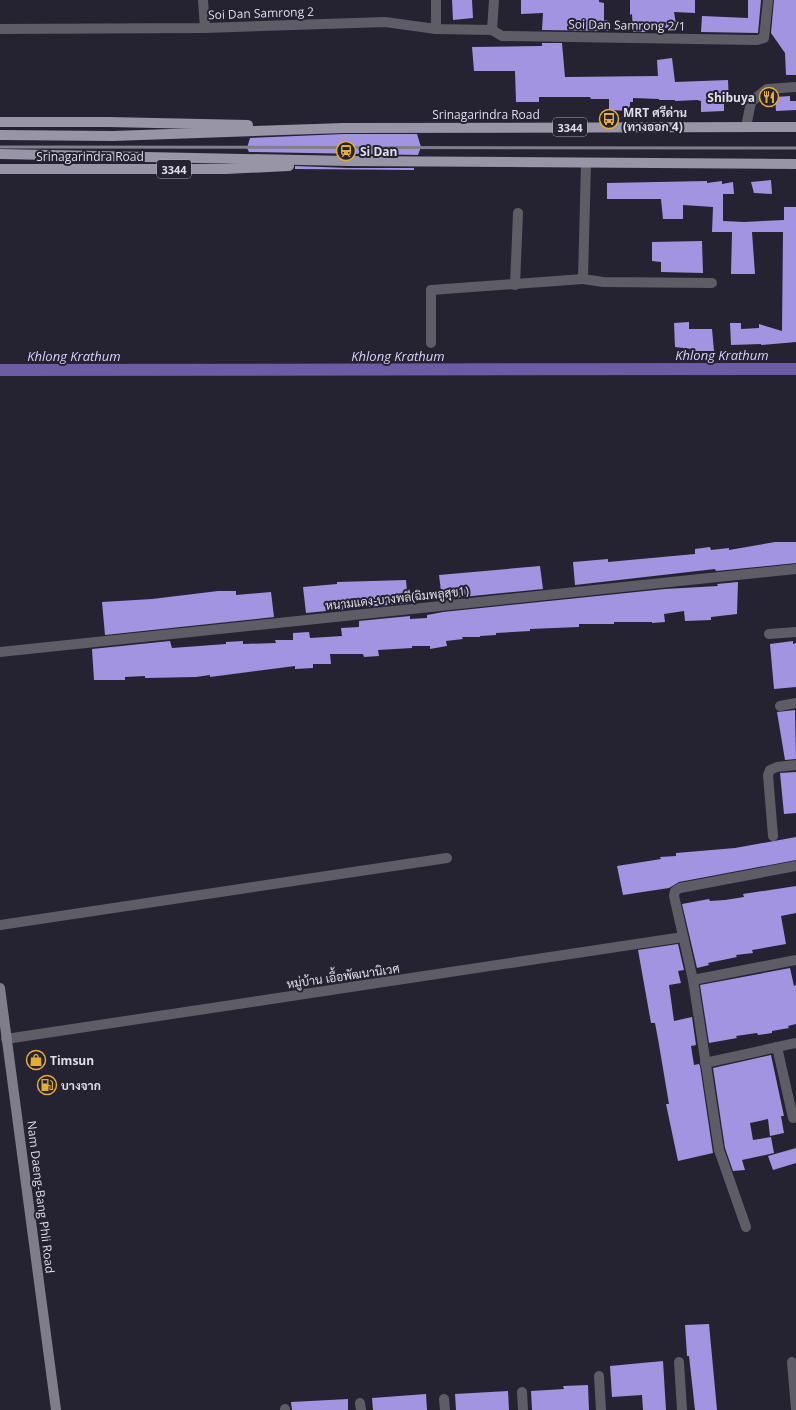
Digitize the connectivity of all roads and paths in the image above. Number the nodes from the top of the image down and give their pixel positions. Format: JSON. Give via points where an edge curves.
{"nodes":[{"id":1,"x":203,"y":0,"type":"edge"},
{"id":2,"x":436,"y":0,"type":"edge"},
{"id":3,"x":494,"y":0,"type":"edge"},
{"id":4,"x":768,"y":0,"type":"edge"},
{"id":5,"x":204,"y":28,"type":"junction"},
{"id":6,"x":0,"y":29,"type":"edge"},
{"id":7,"x":436,"y":29,"type":"junction"},
{"id":8,"x":492,"y":30,"type":"junction"},
{"id":9,"x":796,"y":87,"type":"edge"},
{"id":10,"x":0,"y":122,"type":"edge"},
{"id":11,"x":796,"y":126,"type":"edge"},
{"id":12,"x":746,"y":127,"type":"junction"},
{"id":13,"x":344,"y":128,"type":"junction"},
{"id":14,"x":0,"y":135,"type":"edge"},
{"id":15,"x":0,"y":154,"type":"edge"},
{"id":16,"x":348,"y":161,"type":"junction"},
{"id":17,"x":586,"y":163,"type":"junction"},
{"id":18,"x":796,"y":164,"type":"edge"},
{"id":19,"x":0,"y":170,"type":"edge"},
{"id":20,"x":518,"y":213,"type":"dead end"},
{"id":21,"x":583,"y":280,"type":"junction"},
{"id":22,"x":712,"y":283,"type":"dead end"},
{"id":23,"x":515,"y":285,"type":"junction"},
{"id":24,"x":431,"y":343,"type":"dead end"},
{"id":25,"x":796,"y":569,"type":"edge"},
{"id":26,"x":796,"y":632,"type":"edge"},
{"id":27,"x":769,"y":634,"type":"dead end"},
{"id":28,"x":0,"y":652,"type":"edge"},
{"id":29,"x":796,"y":703,"type":"edge"},
{"id":30,"x":780,"y":706,"type":"dead end"},
{"id":31,"x":796,"y":765,"type":"edge"},
{"id":32,"x":773,"y":836,"type":"dead end"},
{"id":33,"x":447,"y":858,"type":"dead end"},
{"id":34,"x":796,"y":866,"type":"edge"},
{"id":35,"x":0,"y":925,"type":"edge"},
{"id":36,"x":683,"y":937,"type":"junction"},
{"id":37,"x":796,"y":960,"type":"edge"},
{"id":38,"x":693,"y":980,"type":"junction"},
{"id":39,"x":0,"y":988,"type":"edge"},
{"id":40,"x":6,"y":1039,"type":"junction"},
{"id":41,"x":796,"y":1043,"type":"edge"},
{"id":42,"x":778,"y":1046,"type":"junction"},
{"id":43,"x":705,"y":1063,"type":"junction"},
{"id":44,"x":793,"y":1118,"type":"dead end"},
{"id":45,"x":746,"y":1227,"type":"dead end"},
{"id":46,"x":679,"y":1362,"type":"dead end"},
{"id":47,"x":792,"y":1362,"type":"dead end"},
{"id":48,"x":599,"y":1376,"type":"dead end"},
{"id":49,"x":522,"y":1392,"type":"dead end"},
{"id":50,"x":444,"y":1399,"type":"dead end"},
{"id":51,"x":796,"y":1409,"type":"edge"},
{"id":52,"x":56,"y":1410,"type":"edge"},
{"id":53,"x":445,"y":1410,"type":"edge"},
{"id":54,"x":523,"y":1410,"type":"edge"},
{"id":55,"x":601,"y":1410,"type":"edge"},
{"id":56,"x":682,"y":1410,"type":"edge"}],
"edges":[{"from":1,"to":5,"type":"street"},
{"from":2,"to":7,"type":"street"},
{"from":3,"to":8,"type":"street"},
{"from":4,"to":8,"type":"street","name":"Soi Dan Samrong 2/1","via":[[764,38],[757,40],[502,36]]},
{"from":5,"to":6,"type":"street","name":"Soi Dan Samrong 2"},
{"from":5,"to":7,"type":"street","name":"Soi Dan Samrong 2","via":[[385,22]]},
{"from":7,"to":8,"type":"street","name":"Soi Dan Samrong 2"},
{"from":9,"to":12,"type":"street","via":[[767,88],[751,102]]},
{"from":10,"to":13,"type":"main road","name":"Srinagarindra Road","number":"3344"},
{"from":11,"to":12,"type":"main road","name":"Srinagarindra Road","number":"3344"},
{"from":12,"to":13,"type":"main road","name":"Srinagarindra Road","number":"3344"},
{"from":13,"to":14,"type":"main road","name":"Srinagarindra Road","number":"3344","via":[[113,136]]},
{"from":15,"to":16,"type":"main road","name":"Srinagarindra Road","number":"3344"},
{"from":16,"to":17,"type":"main road","name":"Srinagarindra Road","number":"3344"},
{"from":16,"to":19,"type":"main road","name":"Srinagarindra Road","number":"3344","via":[[226,169]]},
{"from":17,"to":18,"type":"main road","name":"Srinagarindra Road","number":"3344"},
{"from":17,"to":21,"type":"street"},
{"from":20,"to":23,"type":"street"},
{"from":21,"to":22,"type":"street"},
{"from":21,"to":23,"type":"street"},
{"from":23,"to":24,"type":"street","via":[[431,290]]},
{"from":25,"to":28,"type":"street","name":"หนามแดง-บางพลี(ฉิมพลูสุข1)"},
{"from":26,"to":27,"type":"street"},
{"from":29,"to":30,"type":"street"},
{"from":31,"to":32,"type":"street","via":[[777,767],[770,770],[768,775]]},
{"from":33,"to":35,"type":"street"},
{"from":34,"to":36,"type":"street","via":[[675,891]]},
{"from":36,"to":38,"type":"street"},
{"from":36,"to":40,"type":"street","name":"หมู่บ้าน เอื้อพัฒนานิเวศ"},
{"from":37,"to":38,"type":"street"},
{"from":38,"to":43,"type":"street"},
{"from":39,"to":40,"type":"main road","name":"Nam Daeng-Bang Phli Road"},
{"from":40,"to":52,"type":"main road","name":"Nam Daeng-Bang Phli Road"},
{"from":41,"to":42,"type":"street"},
{"from":42,"to":43,"type":"street"},
{"from":42,"to":44,"type":"street"},
{"from":43,"to":45,"type":"street","via":[[720,1154]]},
{"from":46,"to":56,"type":"street"},
{"from":47,"to":51,"type":"street"},
{"from":48,"to":55,"type":"street"},
{"from":49,"to":54,"type":"street"},
{"from":50,"to":53,"type":"street"}]}
